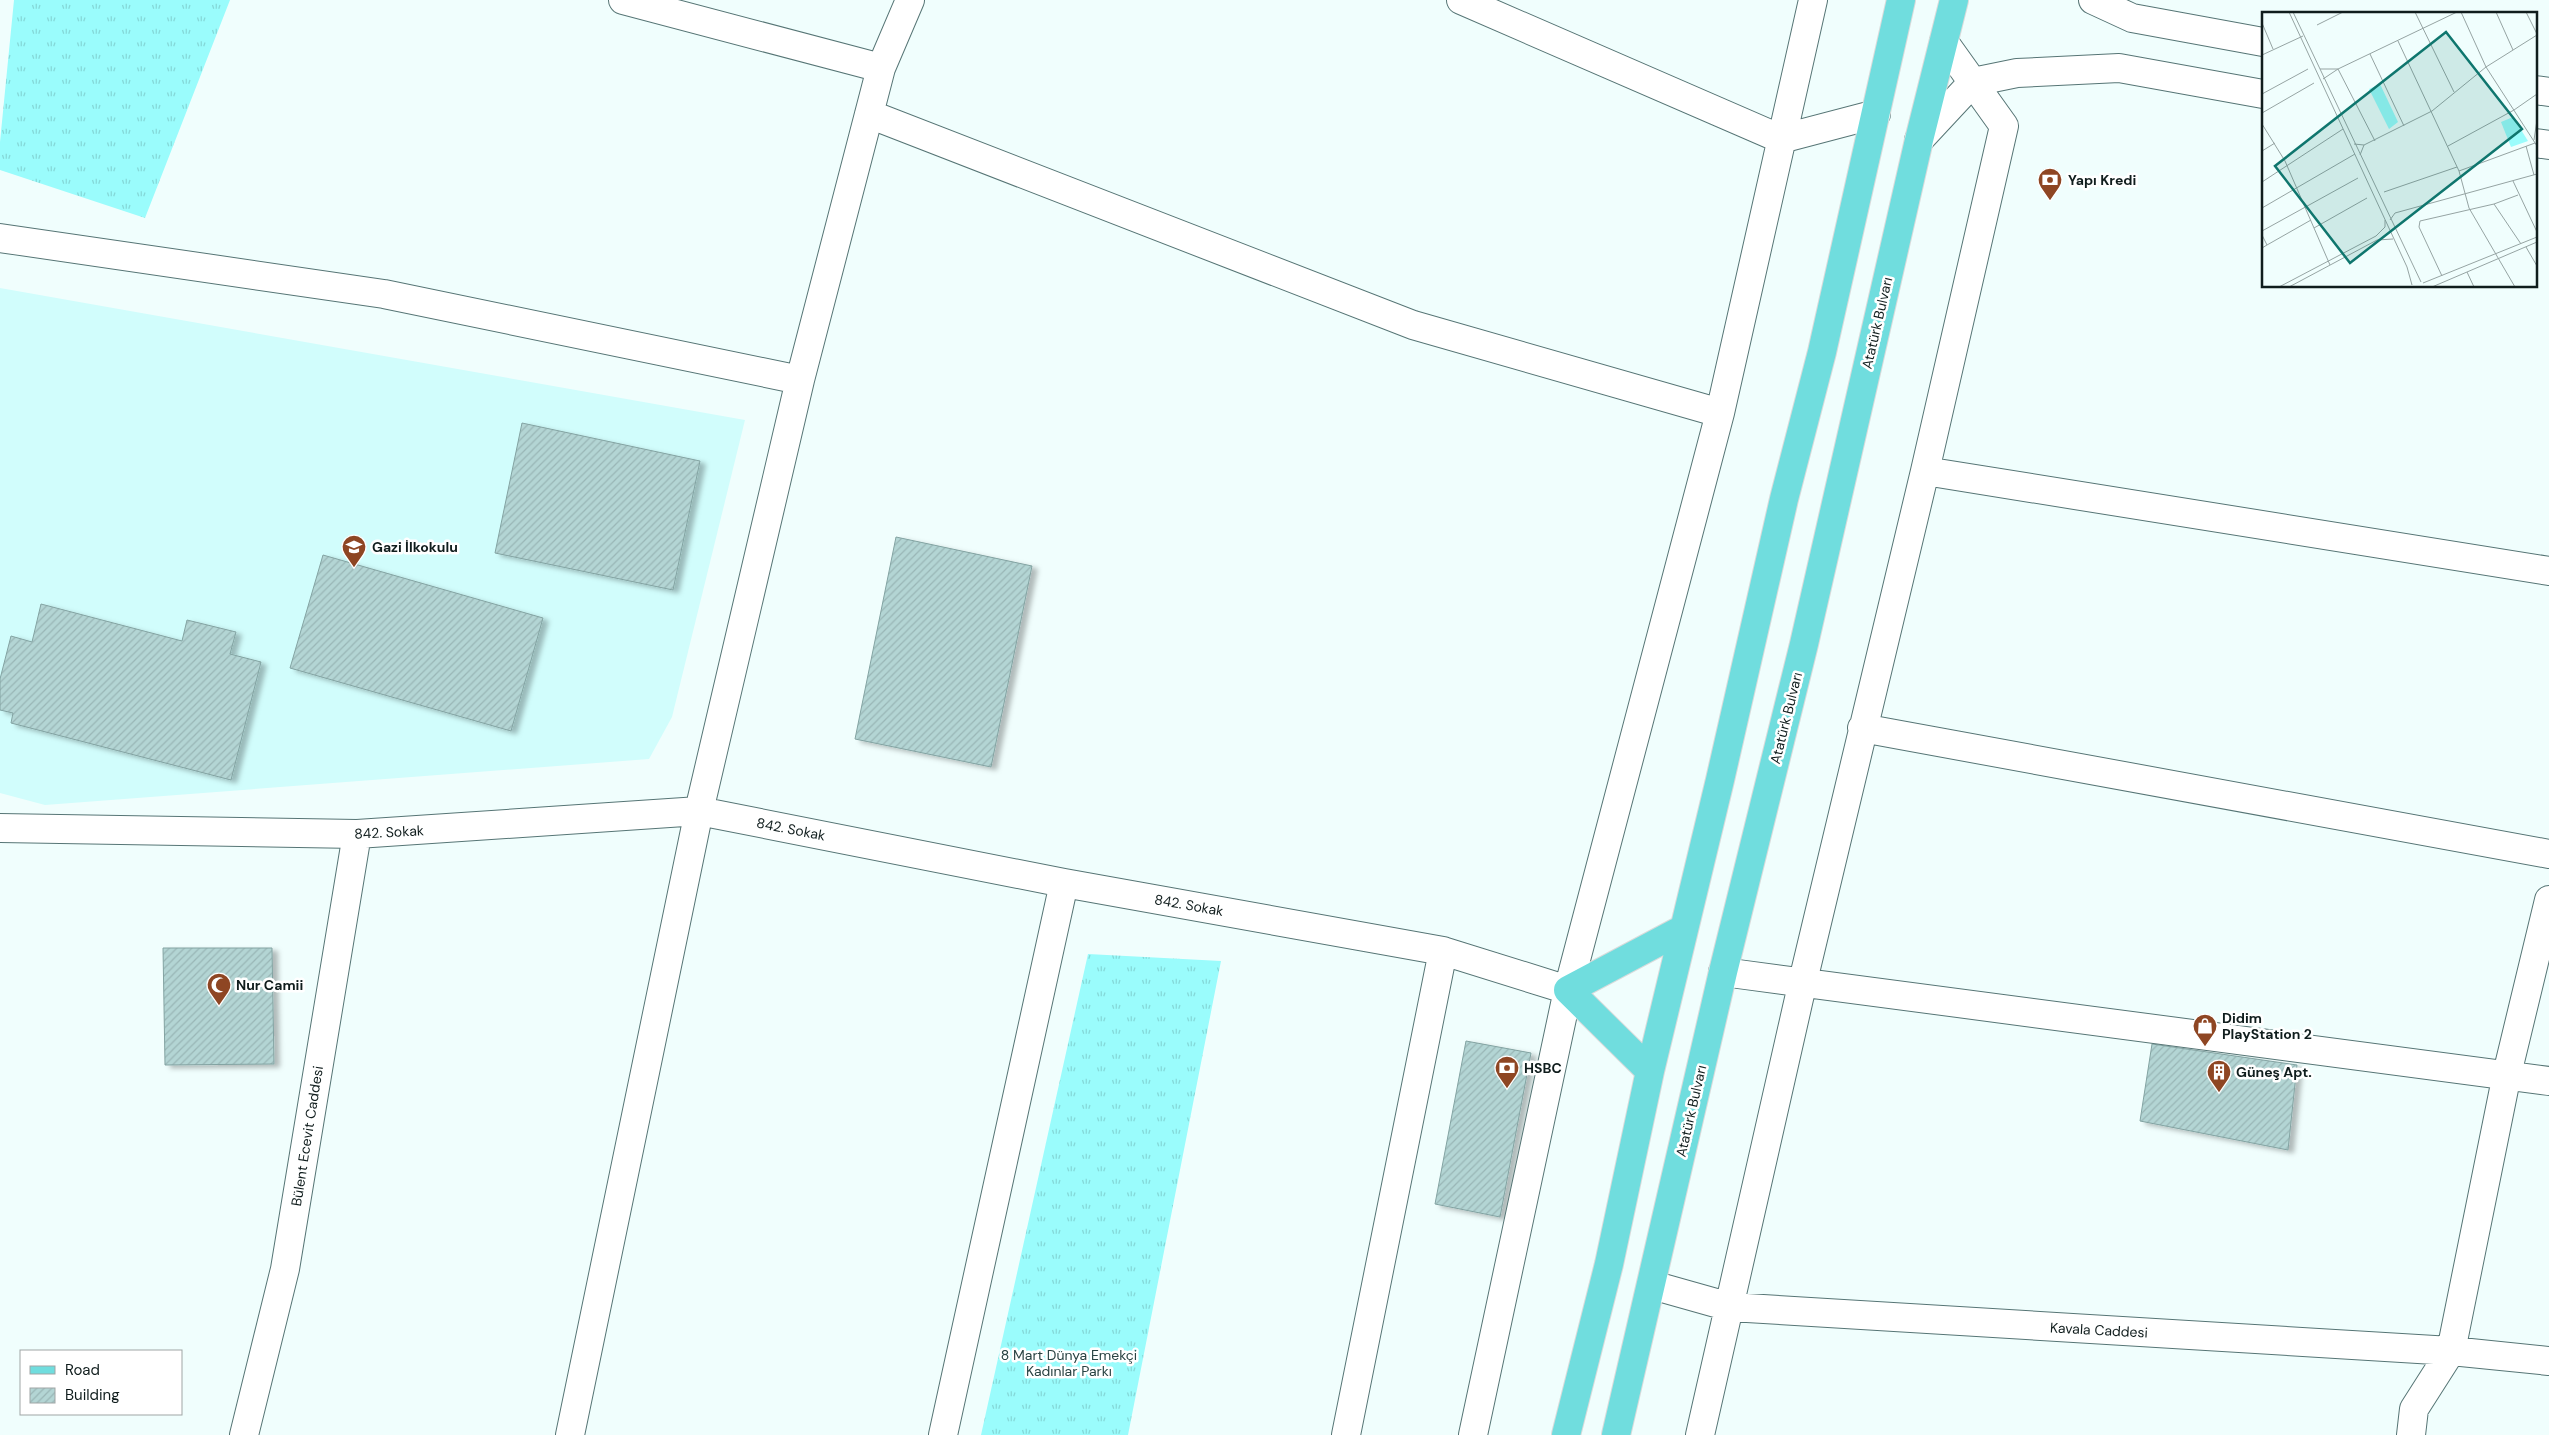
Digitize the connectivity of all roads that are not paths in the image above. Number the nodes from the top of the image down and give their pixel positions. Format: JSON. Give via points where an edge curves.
{"nodes":[{"id":1,"x":623,"y":0,"type":"edge"},
{"id":2,"x":910,"y":0,"type":"edge"},
{"id":3,"x":1460,"y":0,"type":"edge"},
{"id":4,"x":1813,"y":0,"type":"edge"},
{"id":5,"x":1901,"y":0,"type":"edge"},
{"id":6,"x":1954,"y":0,"type":"edge"},
{"id":7,"x":2093,"y":0,"type":"edge"},
{"id":8,"x":1944,"y":42,"type":"junction"},
{"id":9,"x":2262,"y":42,"type":"edge"},
{"id":10,"x":881,"y":68,"type":"junction"},
{"id":11,"x":1972,"y":82,"type":"junction"},
{"id":12,"x":2536,"y":90,"type":"edge"},
{"id":13,"x":2549,"y":92,"type":"edge"},
{"id":14,"x":2262,"y":94,"type":"edge"},
{"id":15,"x":869,"y":114,"type":"junction"},
{"id":16,"x":1876,"y":114,"type":"junction"},
{"id":17,"x":1781,"y":139,"type":"junction"},
{"id":18,"x":1919,"y":140,"type":"junction"},
{"id":19,"x":2536,"y":143,"type":"edge"},
{"id":20,"x":2549,"y":145,"type":"edge"},
{"id":21,"x":0,"y":238,"type":"edge"},
{"id":22,"x":800,"y":380,"type":"junction"},
{"id":23,"x":1720,"y":413,"type":"junction"},
{"id":24,"x":1925,"y":471,"type":"junction"},
{"id":25,"x":2549,"y":571,"type":"edge"},
{"id":26,"x":1862,"y":728,"type":"junction"},
{"id":27,"x":699,"y":811,"type":"junction"},
{"id":28,"x":0,"y":828,"type":"edge"},
{"id":29,"x":357,"y":834,"type":"junction"},
{"id":30,"x":2549,"y":854,"type":"edge"},
{"id":31,"x":1064,"y":882,"type":"junction"},
{"id":32,"x":2549,"y":900,"type":"edge"},
{"id":33,"x":1684,"y":929,"type":"junction"},
{"id":34,"x":1442,"y":951,"type":"junction"},
{"id":35,"x":1723,"y":972,"type":"junction"},
{"id":36,"x":1803,"y":981,"type":"junction"},
{"id":37,"x":1568,"y":990,"type":"junction"},
{"id":38,"x":1650,"y":1071,"type":"junction"},
{"id":39,"x":2508,"y":1074,"type":"junction"},
{"id":40,"x":2549,"y":1081,"type":"edge"},
{"id":41,"x":1652,"y":1285,"type":"junction"},
{"id":42,"x":1730,"y":1307,"type":"junction"},
{"id":43,"x":2451,"y":1351,"type":"junction"},
{"id":44,"x":2549,"y":1361,"type":"edge"},
{"id":45,"x":244,"y":1435,"type":"edge"},
{"id":46,"x":570,"y":1435,"type":"edge"},
{"id":47,"x":943,"y":1435,"type":"edge"},
{"id":48,"x":1346,"y":1435,"type":"edge"},
{"id":49,"x":1473,"y":1435,"type":"edge"},
{"id":50,"x":1566,"y":1435,"type":"edge"},
{"id":51,"x":1616,"y":1435,"type":"edge"},
{"id":52,"x":1700,"y":1435,"type":"edge"},
{"id":53,"x":2411,"y":1435,"type":"edge"}],
"edges":[{"from":1,"to":10,"type":"street"},
{"from":2,"to":10,"type":"street"},
{"from":3,"to":17,"type":"street"},
{"from":4,"to":17,"type":"street"},
{"from":5,"to":16,"type":"main road"},
{"from":6,"to":8,"type":"main road","name":"Atatürk Bulvarı"},
{"from":7,"to":9,"type":"street","via":[[2132,18]]},
{"from":8,"to":11,"type":"street"},
{"from":8,"to":18,"type":"main road","name":"Atatürk Bulvarı"},
{"from":10,"to":15,"type":"street"},
{"from":11,"to":14,"type":"street","via":[[2017,72],[2119,68]]},
{"from":11,"to":18,"type":"street"},
{"from":11,"to":24,"type":"street","via":[[2004,126]]},
{"from":12,"to":13,"type":"street"},
{"from":15,"to":22,"type":"street"},
{"from":15,"to":23,"type":"street","via":[[1413,325]]},
{"from":16,"to":17,"type":"street"},
{"from":16,"to":33,"type":"main road"},
{"from":17,"to":23,"type":"street"},
{"from":18,"to":35,"type":"main road","name":"Atatürk Bulvarı","via":[[1804,644]]},
{"from":19,"to":20,"type":"street"},
{"from":21,"to":22,"type":"street","via":[[384,294]]},
{"from":22,"to":27,"type":"street"},
{"from":23,"to":37,"type":"street"},
{"from":24,"to":25,"type":"street"},
{"from":24,"to":26,"type":"street"},
{"from":26,"to":30,"type":"street"},
{"from":26,"to":36,"type":"street"},
{"from":27,"to":29,"type":"street","name":"842. Sokak"},
{"from":27,"to":31,"type":"street","name":"842. Sokak"},
{"from":27,"to":46,"type":"street"},
{"from":28,"to":29,"type":"street","name":"842. Sokak"},
{"from":29,"to":45,"type":"street","name":"Bülent Ecevit Caddesi","via":[[284,1269]]},
{"from":31,"to":34,"type":"street","name":"842. Sokak"},
{"from":31,"to":47,"type":"street"},
{"from":32,"to":39,"type":"street"},
{"from":33,"to":37,"type":"main road"},
{"from":33,"to":38,"type":"main road"},
{"from":34,"to":37,"type":"street","name":"842. Sokak"},
{"from":34,"to":48,"type":"street"},
{"from":35,"to":36,"type":"street"},
{"from":35,"to":41,"type":"main road","name":"Atatürk Bulvarı"},
{"from":36,"to":39,"type":"street"},
{"from":36,"to":42,"type":"street"},
{"from":37,"to":38,"type":"main road"},
{"from":37,"to":49,"type":"street"},
{"from":38,"to":50,"type":"main road","via":[[1609,1264]]},
{"from":39,"to":40,"type":"street"},
{"from":39,"to":43,"type":"street"},
{"from":41,"to":42,"type":"street","name":"Kavala Caddesi"},
{"from":41,"to":51,"type":"main road","name":"Atatürk Bulvarı"},
{"from":42,"to":43,"type":"street","name":"Kavala Caddesi"},
{"from":42,"to":52,"type":"street"},
{"from":43,"to":44,"type":"street","name":"Kavala Caddesi"},
{"from":43,"to":53,"type":"street","via":[[2414,1410]]}]}
